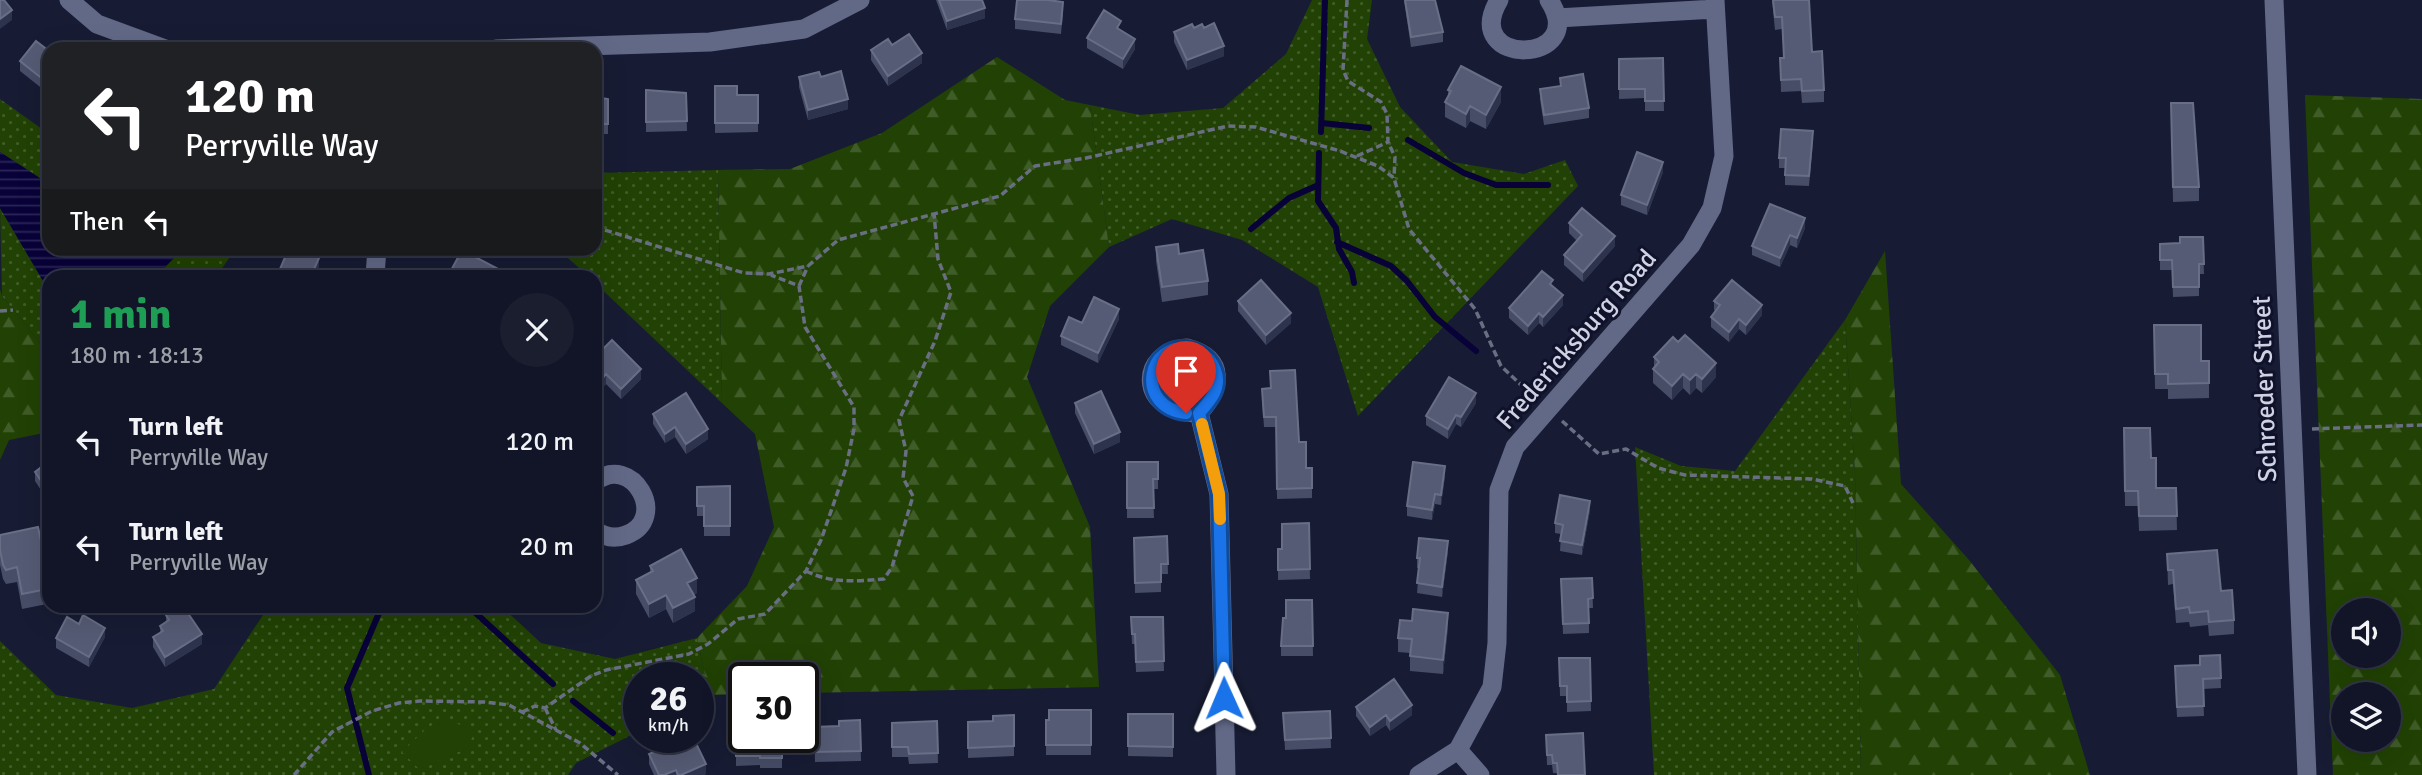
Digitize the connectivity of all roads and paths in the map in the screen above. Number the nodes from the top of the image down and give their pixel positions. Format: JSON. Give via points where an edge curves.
{"nodes":[{"id":1,"x":69,"y":0,"type":"edge"},
{"id":2,"x":860,"y":0,"type":"edge"},
{"id":3,"x":1347,"y":0,"type":"edge"},
{"id":4,"x":1499,"y":0,"type":"edge"},
{"id":5,"x":2274,"y":0,"type":"edge"},
{"id":6,"x":1715,"y":4,"type":"edge"},
{"id":7,"x":1553,"y":9,"type":"edge"},
{"id":8,"x":146,"y":42,"type":"edge"},
{"id":9,"x":602,"y":46,"type":"edge"},
{"id":10,"x":1388,"y":142,"type":"junction"},
{"id":11,"x":1340,"y":150,"type":"dead end"},
{"id":12,"x":1357,"y":156,"type":"dead end"},
{"id":13,"x":1394,"y":178,"type":"dead end"},
{"id":14,"x":934,"y":213,"type":"junction"},
{"id":15,"x":602,"y":229,"type":"edge"},
{"id":16,"x":808,"y":265,"type":"junction"},
{"id":17,"x":769,"y":274,"type":"junction"},
{"id":18,"x":799,"y":286,"type":"junction"},
{"id":19,"x":13,"y":310,"type":"dead end"},
{"id":20,"x":0,"y":311,"type":"edge"},
{"id":21,"x":1199,"y":413,"type":"dead end"},
{"id":22,"x":2422,"y":425,"type":"edge"},
{"id":23,"x":2292,"y":428,"type":"junction"},
{"id":24,"x":602,"y":476,"type":"edge"},
{"id":25,"x":602,"y":534,"type":"edge"},
{"id":26,"x":806,"y":571,"type":"junction"},
{"id":27,"x":545,"y":708,"type":"junction"},
{"id":28,"x":522,"y":712,"type":"junction"},
{"id":29,"x":555,"y":730,"type":"junction"},
{"id":30,"x":1458,"y":750,"type":"junction"},
{"id":31,"x":294,"y":775,"type":"edge"},
{"id":32,"x":618,"y":775,"type":"edge"},
{"id":33,"x":1226,"y":775,"type":"edge"},
{"id":34,"x":1419,"y":775,"type":"edge"},
{"id":35,"x":1480,"y":775,"type":"edge"},
{"id":36,"x":2307,"y":775,"type":"edge"}],
"edges":[{"from":1,"to":8,"type":"street","via":[[97,24]]},
{"from":2,"to":9,"type":"street","via":[[804,29],[710,42]]},
{"from":3,"to":10,"type":"path","via":[[1343,70],[1348,81],[1381,103],[1387,114]]},
{"from":4,"to":7,"type":"street","via":[[1493,30],[1515,51],[1544,46],[1556,29]]},
{"from":5,"to":23,"type":"street","name":"Schroeder Street"},
{"from":6,"to":7,"type":"street"},
{"from":6,"to":30,"type":"street","name":"Fredericksburg Road","via":[[1724,156],[1712,208],[1691,245],[1515,447],[1499,490],[1492,687]]},
{"from":10,"to":12,"type":"path"},
{"from":10,"to":13,"type":"path","via":[[1395,156]]},
{"from":11,"to":14,"type":"path","via":[[1256,127],[1227,126],[1035,166],[1000,196]]},
{"from":14,"to":16,"type":"path","via":[[838,240]]},
{"from":14,"to":26,"type":"path","via":[[938,259],[951,292],[936,341],[899,420],[906,451],[903,478],[913,496],[892,567],[884,579],[849,581],[833,581]]},
{"from":15,"to":17,"type":"path","via":[[744,273]]},
{"from":16,"to":17,"type":"path"},
{"from":16,"to":18,"type":"path"},
{"from":17,"to":18,"type":"path"},
{"from":18,"to":26,"type":"path","via":[[805,327],[854,407],[846,468]]},
{"from":19,"to":20,"type":"path"},
{"from":21,"to":33,"type":"street","via":[[1219,494]]},
{"from":22,"to":23,"type":"path"},
{"from":23,"to":36,"type":"street","name":"Schroeder Street"},
{"from":24,"to":25,"type":"street","via":[[628,477],[642,491],[646,510],[629,534]]},
{"from":26,"to":27,"type":"path","via":[[765,614],[738,619],[690,654],[607,670]]},
{"from":27,"to":28,"type":"path","via":[[535,706]]},
{"from":27,"to":29,"type":"path"},
{"from":28,"to":29,"type":"path"},
{"from":28,"to":31,"type":"path","via":[[485,702],[399,703],[332,732]]},
{"from":29,"to":32,"type":"path","via":[[598,756]]},
{"from":30,"to":34,"type":"street","name":"Fredericksburg Road"},
{"from":30,"to":35,"type":"street"}]}
